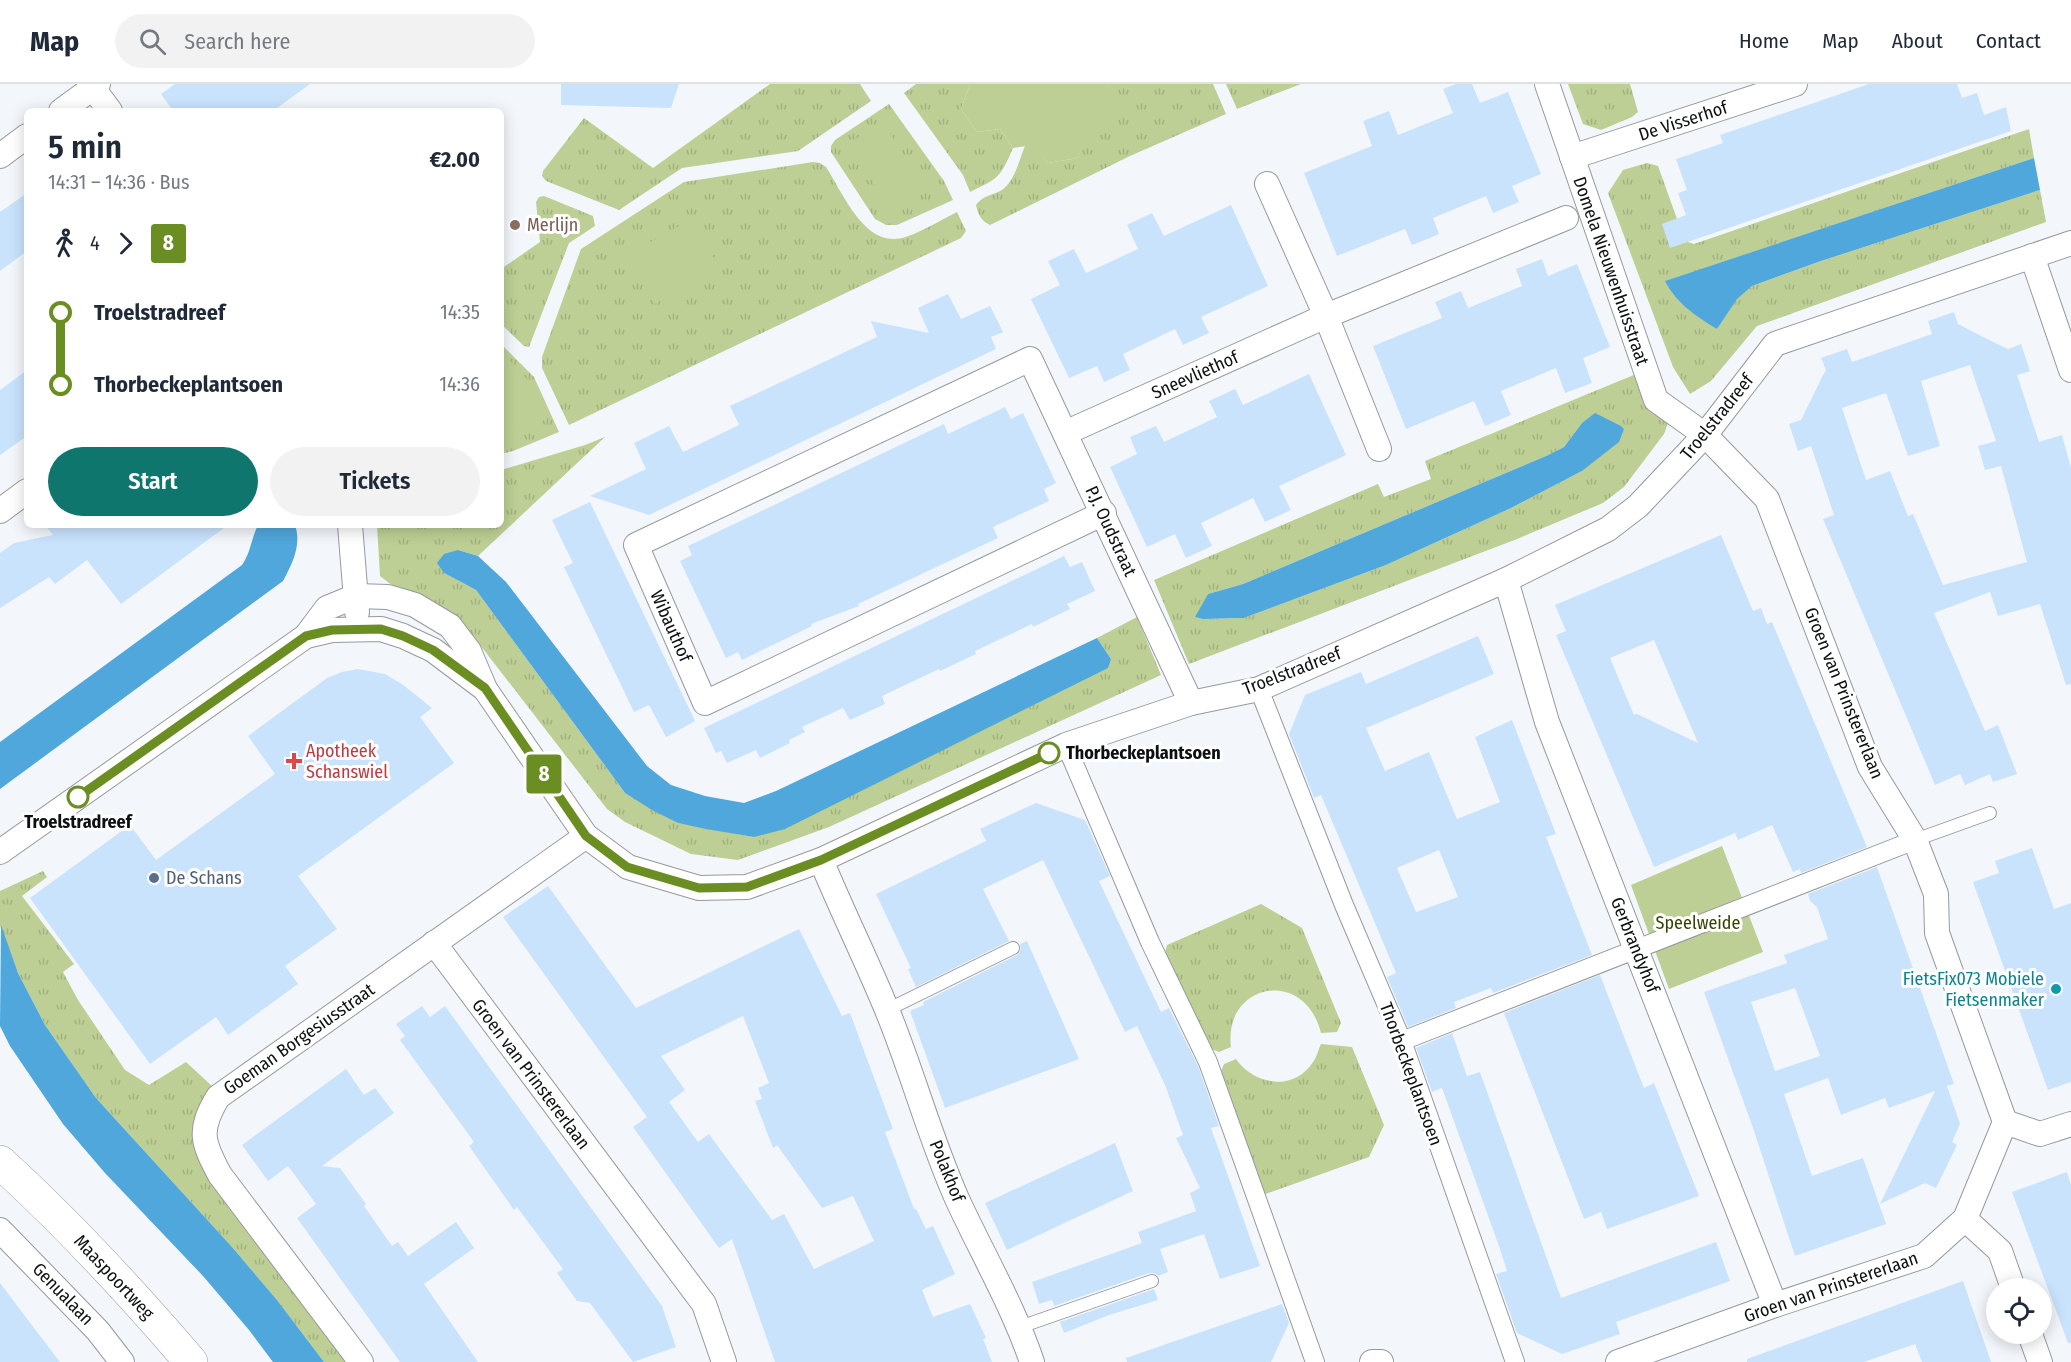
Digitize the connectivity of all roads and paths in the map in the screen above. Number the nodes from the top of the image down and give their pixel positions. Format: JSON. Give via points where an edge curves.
{"nodes":[{"id":1,"x":1547,"y":84,"type":"edge"},
{"id":2,"x":1795,"y":84,"type":"edge"},
{"id":3,"x":94,"y":85,"type":"edge"},
{"id":4,"x":65,"y":108,"type":"edge"},
{"id":5,"x":108,"y":108,"type":"edge"},
{"id":6,"x":24,"y":138,"type":"edge"},
{"id":7,"x":0,"y":156,"type":"edge"},
{"id":8,"x":1572,"y":157,"type":"junction"},
{"id":9,"x":1267,"y":184,"type":"dead end"},
{"id":10,"x":1566,"y":219,"type":"dead end"},
{"id":11,"x":2071,"y":243,"type":"edge"},
{"id":12,"x":2032,"y":256,"type":"junction"},
{"id":13,"x":1326,"y":316,"type":"junction"},
{"id":14,"x":1030,"y":359,"type":"joint"},
{"id":15,"x":2071,"y":370,"type":"edge"},
{"id":16,"x":1065,"y":433,"type":"junction"},
{"id":17,"x":1705,"y":435,"type":"junction"},
{"id":18,"x":1378,"y":449,"type":"dead end"},
{"id":19,"x":24,"y":493,"type":"edge"},
{"id":20,"x":0,"y":512,"type":"edge"},
{"id":21,"x":1104,"y":513,"type":"junction"},
{"id":22,"x":350,"y":528,"type":"edge"},
{"id":23,"x":1506,"y":580,"type":"junction"},
{"id":24,"x":356,"y":596,"type":"junction"},
{"id":25,"x":359,"y":628,"type":"junction"},
{"id":26,"x":306,"y":636,"type":"junction"},
{"id":27,"x":485,"y":688,"type":"junction"},
{"id":28,"x":1259,"y":689,"type":"junction"},
{"id":29,"x":1191,"y":703,"type":"junction"},
{"id":30,"x":1066,"y":745,"type":"junction"},
{"id":31,"x":1990,"y":813,"type":"dead end"},
{"id":32,"x":586,"y":836,"type":"junction"},
{"id":33,"x":1915,"y":840,"type":"junction"},
{"id":34,"x":0,"y":852,"type":"edge"},
{"id":35,"x":821,"y":860,"type":"junction"},
{"id":36,"x":434,"y":943,"type":"junction"},
{"id":37,"x":1013,"y":948,"type":"dead end"},
{"id":38,"x":1636,"y":950,"type":"junction"},
{"id":39,"x":887,"y":1010,"type":"junction"},
{"id":40,"x":1402,"y":1041,"type":"junction"},
{"id":41,"x":2005,"y":1122,"type":"junction"},
{"id":42,"x":2071,"y":1124,"type":"edge"},
{"id":43,"x":0,"y":1139,"type":"edge"},
{"id":44,"x":0,"y":1162,"type":"edge"},
{"id":45,"x":35,"y":1194,"type":"junction"},
{"id":46,"x":1965,"y":1219,"type":"junction"},
{"id":47,"x":0,"y":1230,"type":"edge"},
{"id":48,"x":2009,"y":1278,"type":"edge"},
{"id":49,"x":1152,"y":1281,"type":"dead end"},
{"id":50,"x":1775,"y":1305,"type":"junction"},
{"id":51,"x":1020,"y":1327,"type":"junction"},
{"id":52,"x":2034,"y":1344,"type":"edge"},
{"id":53,"x":122,"y":1362,"type":"edge"},
{"id":54,"x":191,"y":1362,"type":"edge"},
{"id":55,"x":361,"y":1362,"type":"edge"},
{"id":56,"x":724,"y":1362,"type":"edge"},
{"id":57,"x":1032,"y":1362,"type":"edge"},
{"id":58,"x":1315,"y":1362,"type":"edge"},
{"id":59,"x":1372,"y":1362,"type":"edge"},
{"id":60,"x":1381,"y":1362,"type":"edge"},
{"id":61,"x":1515,"y":1362,"type":"edge"},
{"id":62,"x":1618,"y":1362,"type":"edge"},
{"id":63,"x":2040,"y":1362,"type":"edge"}],
"edges":[{"from":1,"to":8,"type":"street","name":"Domela Nieuwenhuisstraat"},
{"from":2,"to":8,"type":"street","name":"De Visserhof"},
{"from":3,"to":4,"type":"street"},
{"from":3,"to":5,"type":"street"},
{"from":6,"to":7,"type":"street"},
{"from":8,"to":17,"type":"street","name":"Domela Nieuwenhuisstraat","via":[[1656,400]]},
{"from":9,"to":13,"type":"street"},
{"from":10,"to":13,"type":"street","name":"Sneevliethof"},
{"from":11,"to":12,"type":"street","name":"Troelstradreef"},
{"from":12,"to":15,"type":"street"},
{"from":12,"to":17,"type":"street","name":"Troelstradreef","via":[[1775,344]]},
{"from":13,"to":16,"type":"street","name":"Sneevliethof"},
{"from":13,"to":18,"type":"street"},
{"from":14,"to":16,"type":"street","name":"P.J. Oudstraat"},
{"from":14,"to":21,"type":"street","name":"Wibauthof","via":[[636,545],[705,702]]},
{"from":16,"to":21,"type":"street","name":"P.J. Oudstraat"},
{"from":17,"to":23,"type":"street","name":"Troelstradreef","via":[[1638,506],[1608,529]]},
{"from":17,"to":33,"type":"street","name":"Groen van Prinstererlaan","via":[[1767,499],[1870,767]]},
{"from":19,"to":20,"type":"street"},
{"from":21,"to":29,"type":"street","name":"P.J. Oudstraat"},
{"from":22,"to":24,"type":"street"},
{"from":23,"to":28,"type":"street","name":"Troelstradreef"},
{"from":23,"to":38,"type":"street","name":"Gerbrandyhof","via":[[1547,722]]},
{"from":24,"to":25,"type":"street"},
{"from":24,"to":26,"type":"street","name":"Troelstradreef","via":[[327,608]]},
{"from":24,"to":27,"type":"street","name":"Troelstradreef","via":[[388,597],[415,605],[450,626],[469,651]]},
{"from":25,"to":26,"type":"street","name":"Troelstradreef"},
{"from":25,"to":27,"type":"street","name":"Troelstradreef","via":[[381,629],[433,650]]},
{"from":26,"to":34,"type":"street","name":"Troelstradreef"},
{"from":27,"to":32,"type":"street","name":"Troelstradreef"},
{"from":28,"to":29,"type":"street","name":"Troelstradreef"},
{"from":28,"to":40,"type":"street","name":"Thorbeckeplantsoen"},
{"from":29,"to":30,"type":"street","name":"Troelstradreef"},
{"from":30,"to":35,"type":"street","name":"Troelstradreef"},
{"from":30,"to":58,"type":"street","via":[[1150,942],[1208,1062]]},
{"from":31,"to":33,"type":"lane"},
{"from":32,"to":35,"type":"street","name":"Troelstradreef","via":[[627,867],[699,888],[747,887]]},
{"from":32,"to":36,"type":"street"},
{"from":33,"to":38,"type":"street"},
{"from":33,"to":41,"type":"street","name":"Groen van Prinstererlaan","via":[[1936,894],[1937,933]]},
{"from":35,"to":39,"type":"street","name":"Polakhof"},
{"from":36,"to":55,"type":"street","name":"Goeman Borgesiusstraat","via":[[218,1096],[206,1116],[208,1152],[220,1175]]},
{"from":36,"to":56,"type":"street","name":"Groen van Prinstererlaan","via":[[704,1304]]},
{"from":37,"to":39,"type":"lane"},
{"from":38,"to":40,"type":"street"},
{"from":38,"to":50,"type":"street","name":"Gerbrandyhof"},
{"from":39,"to":51,"type":"street","name":"Polakhof","via":[[958,1201]]},
{"from":40,"to":61,"type":"street","name":"Thorbeckeplantsoen"},
{"from":41,"to":42,"type":"street","via":[[2040,1134]]},
{"from":41,"to":46,"type":"street","name":"Groen van Prinstererlaan"},
{"from":43,"to":45,"type":"main road","name":"Maaspoortweg"},
{"from":44,"to":45,"type":"main road","name":"Maaspoortweg"},
{"from":45,"to":54,"type":"main road","name":"Maaspoortweg"},
{"from":46,"to":48,"type":"street","via":[[2000,1251]]},
{"from":46,"to":50,"type":"street","name":"Groen van Prinstererlaan","via":[[1924,1256]]},
{"from":47,"to":53,"type":"street","name":"Genualaan","via":[[98,1331]]},
{"from":49,"to":51,"type":"lane"},
{"from":50,"to":62,"type":"street","name":"Groen van Prinstererlaan"},
{"from":51,"to":57,"type":"street","name":"Polakhof"},
{"from":52,"to":63,"type":"street"},
{"from":59,"to":60,"type":"street"}]}
